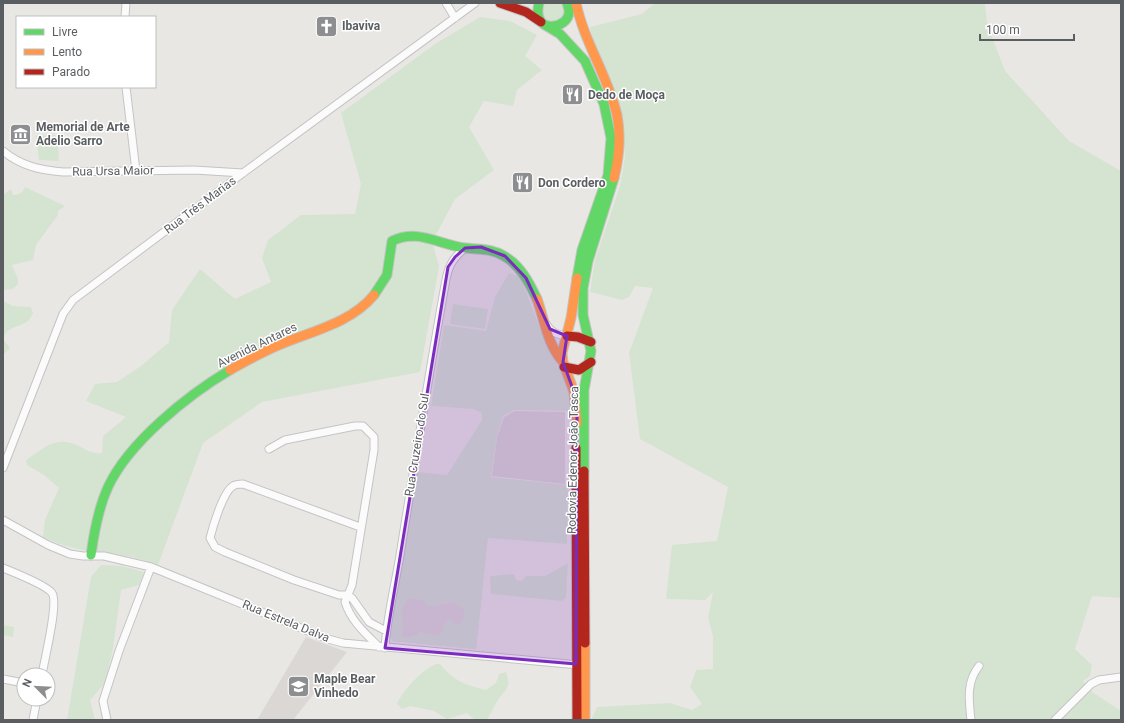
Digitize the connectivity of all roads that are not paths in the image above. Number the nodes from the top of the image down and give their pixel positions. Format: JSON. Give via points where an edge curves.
{"nodes":[{"id":1,"x":126,"y":3,"type":"edge"},
{"id":2,"x":446,"y":3,"type":"edge"},
{"id":3,"x":475,"y":3,"type":"edge"},
{"id":4,"x":500,"y":3,"type":"edge"},
{"id":5,"x":539,"y":3,"type":"edge"},
{"id":6,"x":571,"y":6,"type":"edge"},
{"id":7,"x":125,"y":16,"type":"edge"},
{"id":8,"x":455,"y":18,"type":"junction"},
{"id":9,"x":543,"y":24,"type":"junction"},
{"id":10,"x":589,"y":46,"type":"junction"},
{"id":11,"x":578,"y":54,"type":"junction"},
{"id":12,"x":126,"y":88,"type":"edge"},
{"id":13,"x":3,"y":151,"type":"edge"},
{"id":14,"x":136,"y":171,"type":"junction"},
{"id":15,"x":227,"y":171,"type":"junction"},
{"id":16,"x":243,"y":173,"type":"junction"},
{"id":17,"x":235,"y":178,"type":"junction"},
{"id":18,"x":466,"y":248,"type":"junction"},
{"id":19,"x":543,"y":319,"type":"junction"},
{"id":20,"x":567,"y":336,"type":"junction"},
{"id":21,"x":591,"y":342,"type":"junction"},
{"id":22,"x":591,"y":362,"type":"junction"},
{"id":23,"x":563,"y":364,"type":"junction"},
{"id":24,"x":268,"y":449,"type":"dead end"},
{"id":25,"x":3,"y":468,"type":"edge"},
{"id":26,"x":3,"y":520,"type":"edge"},
{"id":27,"x":360,"y":527,"type":"junction"},
{"id":28,"x":91,"y":555,"type":"junction"},
{"id":29,"x":151,"y":567,"type":"junction"},
{"id":30,"x":3,"y":568,"type":"edge"},
{"id":31,"x":347,"y":595,"type":"junction"},
{"id":32,"x":386,"y":632,"type":"junction"},
{"id":33,"x":382,"y":647,"type":"junction"},
{"id":34,"x":580,"y":665,"type":"junction"},
{"id":35,"x":979,"y":666,"type":"dead end"},
{"id":36,"x":43,"y":667,"type":"edge"},
{"id":37,"x":1121,"y":677,"type":"edge"},
{"id":38,"x":3,"y":679,"type":"edge"},
{"id":39,"x":16,"y":681,"type":"edge"},
{"id":40,"x":35,"y":707,"type":"edge"},
{"id":41,"x":33,"y":720,"type":"edge"},
{"id":42,"x":107,"y":720,"type":"edge"},
{"id":43,"x":577,"y":720,"type":"edge"},
{"id":44,"x":585,"y":720,"type":"edge"},
{"id":45,"x":971,"y":720,"type":"edge"},
{"id":46,"x":1055,"y":720,"type":"edge"}],
"edges":[{"from":1,"to":7,"type":"street"},
{"from":2,"to":8,"type":"street"},
{"from":3,"to":8,"type":"street","name":"Rua Três Marias"},
{"from":4,"to":9,"type":"main road","name":"Rodovia Edenor João Tasca","via":[[526,12]]},
{"from":5,"to":9,"type":"main road","via":[[537,14]]},
{"from":6,"to":9,"type":"main road","via":[[566,20],[559,26]]},
{"from":6,"to":10,"type":"main road","name":"Rodovia Edenor João Tasca"},
{"from":8,"to":16,"type":"street","name":"Rua Três Marias"},
{"from":9,"to":11,"type":"main road","name":"Rodovia Edenor João Tasca","via":[[560,34]]},
{"from":10,"to":11,"type":"main road"},
{"from":10,"to":21,"type":"main road","name":"Rodovia Edenor João Tasca","via":[[617,115],[619,140],[617,173],[592,248],[584,283],[583,317]]},
{"from":11,"to":20,"type":"main road","name":"Rodovia Edenor João Tasca","via":[[585,61],[604,104],[611,138],[608,175],[582,250]]},
{"from":12,"to":14,"type":"street"},
{"from":13,"to":14,"type":"street","name":"Rua Ursa Maior","via":[[26,165],[44,170]]},
{"from":14,"to":15,"type":"street","name":"Rua Ursa Maior"},
{"from":15,"to":16,"type":"street","name":"Rua Ursa Maior"},
{"from":15,"to":17,"type":"street"},
{"from":16,"to":17,"type":"street","name":"Rua Três Marias"},
{"from":17,"to":25,"type":"street","name":"Rua Três Marias","via":[[68,305]]},
{"from":18,"to":19,"type":"main road","via":[[481,247],[493,251],[505,256],[517,266],[535,297]]},
{"from":18,"to":28,"type":"main road","name":"Avenida Antares","via":[[423,235],[400,236],[392,241],[388,275],[382,286],[358,309],[342,319],[230,369],[176,408],[140,443],[113,476],[94,524]]},
{"from":18,"to":32,"type":"street","name":"Rua Cruzeiro do Sul","via":[[455,257],[448,268]]},
{"from":19,"to":20,"type":"street","via":[[553,332]]},
{"from":19,"to":23,"type":"main road","via":[[550,346]]},
{"from":20,"to":21,"type":"main road"},
{"from":20,"to":23,"type":"main road","name":"Rodovia Edenor João Tasca","via":[[562,353]]},
{"from":21,"to":22,"type":"main road","name":"Rodovia Edenor João Tasca"},
{"from":22,"to":23,"type":"main road","via":[[578,370]]},
{"from":22,"to":34,"type":"main road","name":"Rodovia Edenor João Tasca","via":[[584,390]]},
{"from":23,"to":34,"type":"main road","name":"Rodovia Edenor João Tasca","via":[[574,392],[577,414]]},
{"from":24,"to":27,"type":"street","via":[[284,440],[363,426],[368,430],[375,443]]},
{"from":26,"to":28,"type":"street","name":"Rua Estrela Dalva","via":[[70,554]]},
{"from":27,"to":31,"type":"street","via":[[352,586]]},
{"from":27,"to":31,"type":"street","via":[[237,484],[225,496],[210,538],[215,546],[225,552],[294,580],[339,595]]},
{"from":28,"to":29,"type":"street","name":"Rua Estrela Dalva"},
{"from":29,"to":33,"type":"street","name":"Rua Estrela Dalva","via":[[328,639],[360,646]]},
{"from":29,"to":42,"type":"street","via":[[103,701]]},
{"from":30,"to":36,"type":"street","via":[[52,593],[55,604]]},
{"from":31,"to":32,"type":"street","via":[[369,622]]},
{"from":31,"to":33,"type":"street","via":[[345,602],[352,618],[360,629]]},
{"from":32,"to":33,"type":"street","name":"Rua Cruzeiro do Sul"},
{"from":33,"to":34,"type":"street","name":"Rua Estrela Dalva"},
{"from":34,"to":43,"type":"main road","name":"Rodovia Edenor João Tasca"},
{"from":34,"to":44,"type":"main road","name":"Rodovia Edenor João Tasca"},
{"from":35,"to":45,"type":"street","via":[[970,685]]},
{"from":37,"to":46,"type":"street","via":[[1090,684]]},
{"from":38,"to":39,"type":"street"},
{"from":40,"to":41,"type":"street"}]}
